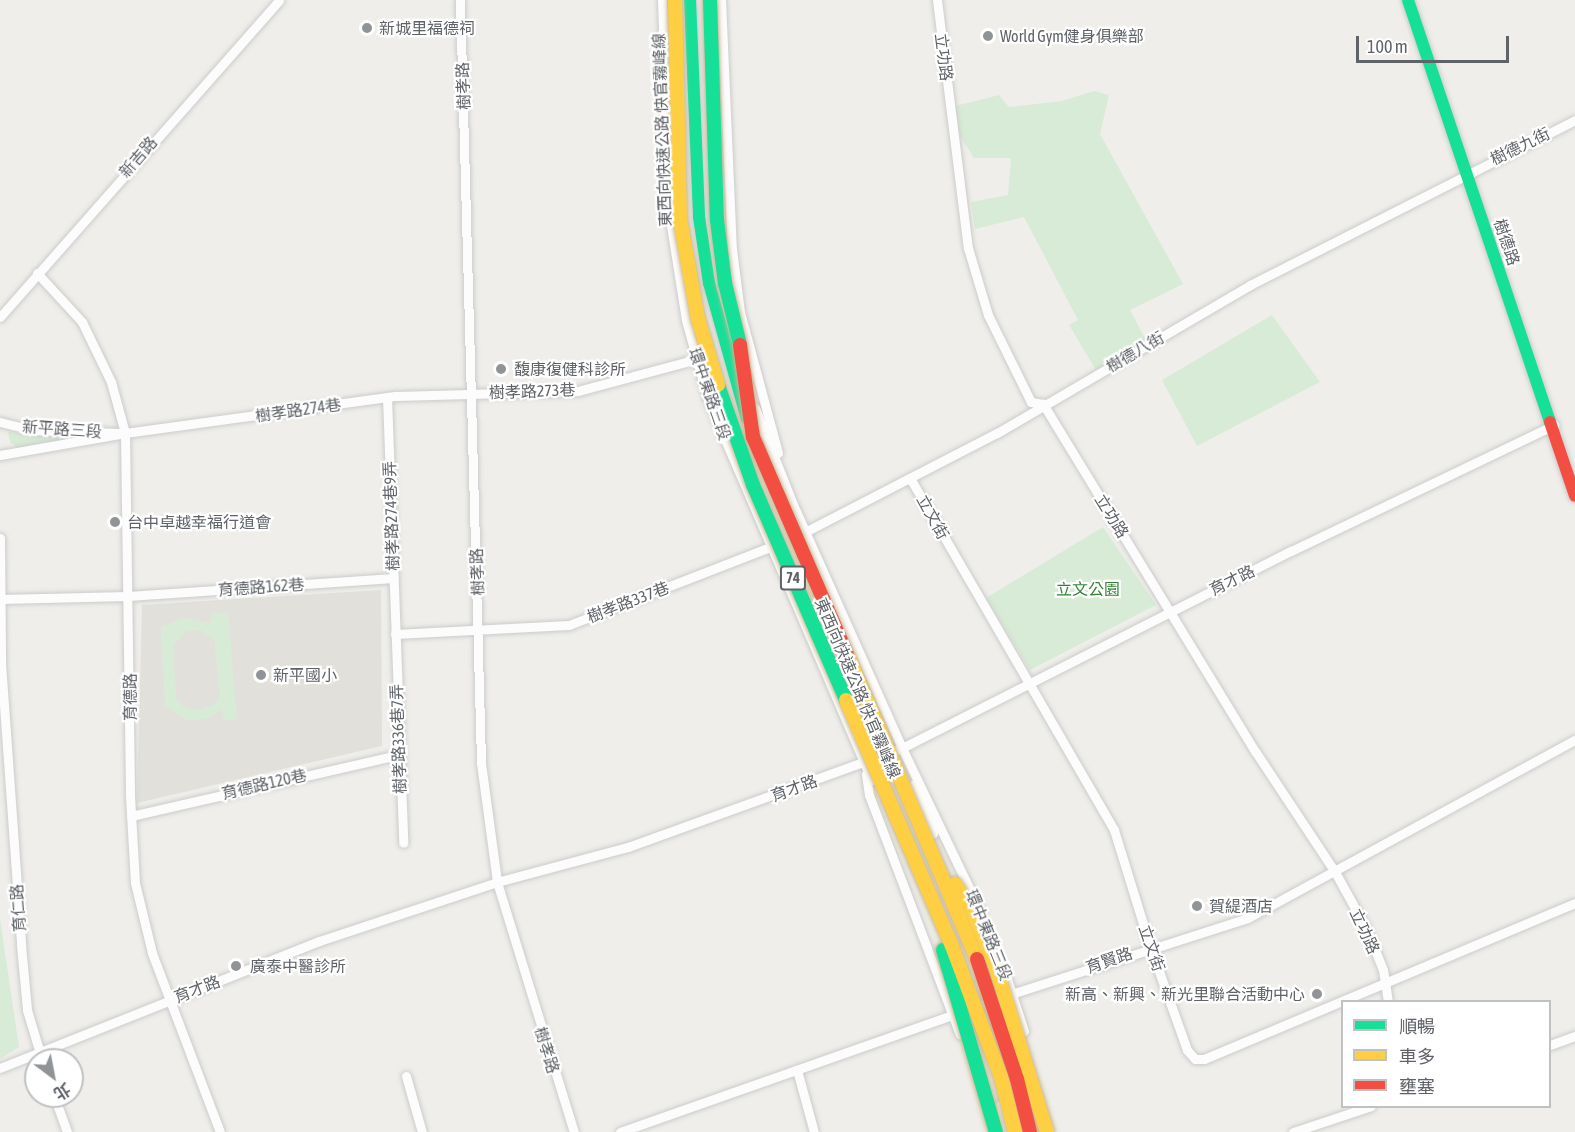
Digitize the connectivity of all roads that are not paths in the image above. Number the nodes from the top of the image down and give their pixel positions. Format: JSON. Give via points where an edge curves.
{"nodes":[{"id":1,"x":460,"y":0,"type":"edge"},
{"id":2,"x":663,"y":0,"type":"edge"},
{"id":3,"x":675,"y":0,"type":"edge"},
{"id":4,"x":690,"y":0,"type":"edge"},
{"id":5,"x":703,"y":0,"type":"edge"},
{"id":6,"x":710,"y":0,"type":"edge"},
{"id":7,"x":721,"y":0,"type":"edge"},
{"id":8,"x":937,"y":0,"type":"edge"},
{"id":9,"x":1408,"y":0,"type":"edge"},
{"id":10,"x":280,"y":1,"type":"edge"},
{"id":11,"x":1575,"y":120,"type":"edge"},
{"id":12,"x":1466,"y":172,"type":"junction"},
{"id":13,"x":37,"y":273,"type":"junction"},
{"id":14,"x":0,"y":317,"type":"edge"},
{"id":15,"x":697,"y":359,"type":"junction"},
{"id":16,"x":472,"y":393,"type":"junction"},
{"id":17,"x":387,"y":398,"type":"junction"},
{"id":18,"x":1043,"y":404,"type":"junction"},
{"id":19,"x":0,"y":422,"type":"edge"},
{"id":20,"x":1554,"y":425,"type":"junction"},
{"id":21,"x":125,"y":433,"type":"junction"},
{"id":22,"x":753,"y":437,"type":"junction"},
{"id":23,"x":0,"y":455,"type":"edge"},
{"id":24,"x":910,"y":478,"type":"junction"},
{"id":25,"x":1575,"y":496,"type":"edge"},
{"id":26,"x":792,"y":502,"type":"junction"},
{"id":27,"x":805,"y":532,"type":"junction"},
{"id":28,"x":0,"y":538,"type":"edge"},
{"id":29,"x":770,"y":547,"type":"junction"},
{"id":30,"x":393,"y":578,"type":"junction"},
{"id":31,"x":128,"y":596,"type":"junction"},
{"id":32,"x":1,"y":599,"type":"edge"},
{"id":33,"x":1171,"y":610,"type":"junction"},
{"id":34,"x":480,"y":629,"type":"junction"},
{"id":35,"x":395,"y":634,"type":"junction"},
{"id":36,"x":1026,"y":683,"type":"junction"},
{"id":37,"x":1575,"y":740,"type":"edge"},
{"id":38,"x":902,"y":748,"type":"junction"},
{"id":39,"x":398,"y":754,"type":"junction"},
{"id":40,"x":864,"y":763,"type":"junction"},
{"id":41,"x":130,"y":816,"type":"junction"},
{"id":42,"x":929,"y":842,"type":"junction"},
{"id":43,"x":403,"y":843,"type":"dead end"},
{"id":44,"x":909,"y":850,"type":"junction"},
{"id":45,"x":1335,"y":872,"type":"junction"},
{"id":46,"x":497,"y":882,"type":"junction"},
{"id":47,"x":1575,"y":903,"type":"edge"},
{"id":48,"x":1150,"y":946,"type":"junction"},
{"id":49,"x":1386,"y":982,"type":"junction"},
{"id":50,"x":1013,"y":993,"type":"junction"},
{"id":51,"x":1000,"y":998,"type":"junction"},
{"id":52,"x":170,"y":999,"type":"junction"},
{"id":53,"x":1343,"y":1000,"type":"edge"},
{"id":54,"x":1388,"y":1000,"type":"edge"},
{"id":55,"x":1341,"y":1001,"type":"edge"},
{"id":56,"x":971,"y":1009,"type":"junction"},
{"id":57,"x":952,"y":1016,"type":"junction"},
{"id":58,"x":1575,"y":1036,"type":"edge"},
{"id":59,"x":1551,"y":1045,"type":"edge"},
{"id":60,"x":39,"y":1048,"type":"edge"},
{"id":61,"x":59,"y":1048,"type":"edge"},
{"id":62,"x":24,"y":1061,"type":"edge"},
{"id":63,"x":0,"y":1068,"type":"edge"},
{"id":64,"x":797,"y":1070,"type":"junction"},
{"id":65,"x":406,"y":1077,"type":"dead end"},
{"id":66,"x":58,"y":1108,"type":"edge"},
{"id":67,"x":1368,"y":1108,"type":"edge"},
{"id":68,"x":67,"y":1132,"type":"edge"},
{"id":69,"x":220,"y":1132,"type":"edge"},
{"id":70,"x":422,"y":1132,"type":"edge"},
{"id":71,"x":574,"y":1132,"type":"edge"},
{"id":72,"x":620,"y":1132,"type":"edge"},
{"id":73,"x":814,"y":1132,"type":"edge"},
{"id":74,"x":988,"y":1132,"type":"edge"},
{"id":75,"x":996,"y":1132,"type":"edge"},
{"id":76,"x":1006,"y":1132,"type":"edge"},
{"id":77,"x":1015,"y":1132,"type":"edge"},
{"id":78,"x":1030,"y":1132,"type":"edge"},
{"id":79,"x":1039,"y":1132,"type":"edge"},
{"id":80,"x":1049,"y":1132,"type":"edge"},
{"id":81,"x":1293,"y":1132,"type":"edge"}],
"edges":[{"from":1,"to":16,"type":"street","name":"樹孝路"},
{"from":2,"to":15,"type":"street","name":"環中東路三段","via":[[670,219],[678,283]]},
{"from":3,"to":44,"type":"main road","name":"東西向快速公路 快官霧峰線","number":"74","bridge":true,"via":[[680,219],[698,319],[753,485]]},
{"from":4,"to":22,"type":"main road","name":"東西向快速公路 快官霧峰線","number":"74","bridge":true,"via":[[699,217],[709,283]]},
{"from":5,"to":26,"type":"street","name":"環中東路三段","via":[[719,279],[740,366]]},
{"from":6,"to":22,"type":"main road","number":"74","bridge":true,"via":[[717,220],[725,283],[746,372]]},
{"from":7,"to":26,"type":"street","name":"環中東路三段","via":[[732,249],[740,312]]},
{"from":8,"to":18,"type":"street","name":"立功路","via":[[968,248],[988,315],[1031,402]]},
{"from":9,"to":12,"type":"main road","name":"樹德路"},
{"from":10,"to":13,"type":"street","name":"新吉路"},
{"from":11,"to":12,"type":"street","name":"樹德九街"},
{"from":12,"to":18,"type":"street","name":"樹德八街","via":[[1250,285]]},
{"from":12,"to":20,"type":"main road","name":"樹德路"},
{"from":13,"to":14,"type":"street","name":"新吉路"},
{"from":13,"to":21,"type":"street","name":"育德路","via":[[82,322],[111,382]]},
{"from":15,"to":16,"type":"street","name":"樹孝路273巷","via":[[578,391]]},
{"from":15,"to":29,"type":"street","name":"環中東路三段","via":[[708,400]]},
{"from":16,"to":17,"type":"street","name":"樹孝路274巷"},
{"from":16,"to":34,"type":"street","name":"樹孝路"},
{"from":17,"to":21,"type":"street","name":"樹孝路274巷"},
{"from":17,"to":30,"type":"street","name":"樹孝路274巷9弄"},
{"from":18,"to":24,"type":"street","name":"樹德八街"},
{"from":18,"to":33,"type":"street","name":"立功路"},
{"from":19,"to":21,"type":"street","name":"新平路三段","via":[[31,430]]},
{"from":20,"to":25,"type":"main road","name":"樹德路"},
{"from":20,"to":33,"type":"street","name":"育才路"},
{"from":21,"to":23,"type":"street"},
{"from":21,"to":31,"type":"street","name":"育德路"},
{"from":22,"to":42,"type":"main road","name":"東西向快速公路 快官霧峰線","number":"74","bridge":true},
{"from":24,"to":27,"type":"street","name":"樹德八街"},
{"from":24,"to":36,"type":"street","name":"立文街"},
{"from":26,"to":27,"type":"street","name":"環中東路三段"},
{"from":27,"to":38,"type":"street","name":"環中東路三段"},
{"from":28,"to":32,"type":"street","name":"育仁路"},
{"from":29,"to":34,"type":"street","name":"樹孝路337巷","via":[[569,625]]},
{"from":29,"to":40,"type":"street","name":"環中東路三段"},
{"from":30,"to":31,"type":"street","name":"育德路162巷"},
{"from":30,"to":35,"type":"street","name":"樹孝路274巷9弄"},
{"from":31,"to":32,"type":"street","name":"育德路162巷"},
{"from":31,"to":41,"type":"street","name":"育德路"},
{"from":32,"to":60,"type":"street","name":"育仁路","via":[[1,663],[21,945],[27,1010]]},
{"from":33,"to":36,"type":"street","name":"育才路"},
{"from":33,"to":45,"type":"street","name":"立功路","via":[[1255,751]]},
{"from":34,"to":35,"type":"street","name":"樹孝路337巷"},
{"from":34,"to":46,"type":"street","name":"樹孝路","via":[[481,763]]},
{"from":35,"to":39,"type":"street","name":"樹孝路336巷7弄"},
{"from":36,"to":38,"type":"street","name":"育才路"},
{"from":36,"to":48,"type":"street","name":"立文街","via":[[1114,830]]},
{"from":37,"to":45,"type":"street","name":"育賢路"},
{"from":38,"to":40,"type":"street","name":"育才路"},
{"from":38,"to":50,"type":"street","name":"環中東路三段","via":[[945,831]]},
{"from":38,"to":51,"type":"street","name":"環中東路三段"},
{"from":39,"to":41,"type":"street","name":"育德路120巷"},
{"from":39,"to":43,"type":"street","name":"樹孝路336巷7弄"},
{"from":40,"to":46,"type":"street","name":"育才路","via":[[628,847]]},
{"from":40,"to":56,"type":"street","name":"環中東路三段","via":[[948,946]]},
{"from":40,"to":57,"type":"street","name":"環中東路三段","via":[[869,795]]},
{"from":41,"to":52,"type":"street","name":"育德路","via":[[135,883],[152,953]]},
{"from":42,"to":78,"type":"main road","name":"東西向快速公路 快官霧峰線","number":"74","bridge":true,"via":[[991,997]]},
{"from":42,"to":80,"type":"main road","bridge":true,"via":[[972,911],[995,965]]},
{"from":44,"to":75,"type":"main road","bridge":true,"via":[[980,1067]]},
{"from":44,"to":77,"type":"main road","name":"東西向快速公路 快官霧峰線","number":"74","bridge":true,"via":[[986,1030]]},
{"from":45,"to":48,"type":"street","name":"育賢路","via":[[1248,918]]},
{"from":45,"to":49,"type":"street","name":"立功路","via":[[1367,930]]},
{"from":46,"to":52,"type":"street","name":"育才路","via":[[319,941]]},
{"from":46,"to":71,"type":"street","name":"樹孝路"},
{"from":47,"to":49,"type":"street","name":"立文街"},
{"from":48,"to":50,"type":"street","name":"育賢路"},
{"from":48,"to":55,"type":"street","name":"立文街","via":[[1188,1050],[1195,1059],[1204,1059]]},
{"from":49,"to":53,"type":"street","name":"立文街"},
{"from":49,"to":54,"type":"street","name":"立功路"},
{"from":50,"to":51,"type":"street","name":"育賢路"},
{"from":50,"to":80,"type":"street","name":"環中東路三段"},
{"from":51,"to":56,"type":"street","name":"育賢路"},
{"from":51,"to":79,"type":"street","name":"環中東路三段"},
{"from":52,"to":61,"type":"street","name":"育才路"},
{"from":52,"to":69,"type":"street","name":"育德路"},
{"from":56,"to":57,"type":"street","name":"育賢路"},
{"from":56,"to":76,"type":"street","name":"環中東路三段","via":[[994,1076]]},
{"from":57,"to":64,"type":"street","name":"育賢路"},
{"from":57,"to":74,"type":"street","name":"環中東路三段","via":[[970,1058]]},
{"from":58,"to":59,"type":"street"},
{"from":62,"to":63,"type":"street","name":"育才路"},
{"from":64,"to":72,"type":"street","name":"育賢路"},
{"from":64,"to":73,"type":"street"},
{"from":65,"to":70,"type":"street"},
{"from":66,"to":68,"type":"street"},
{"from":67,"to":81,"type":"street"}]}
